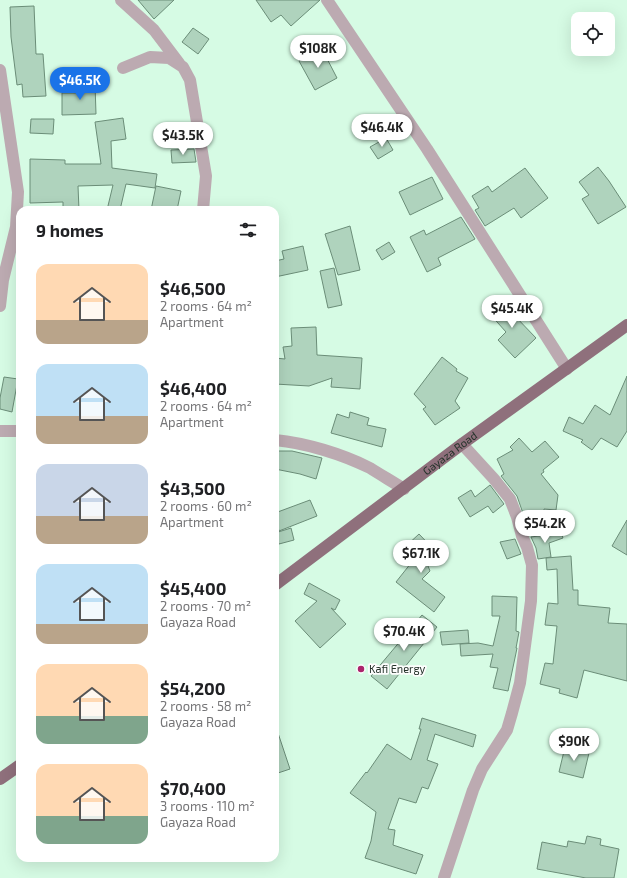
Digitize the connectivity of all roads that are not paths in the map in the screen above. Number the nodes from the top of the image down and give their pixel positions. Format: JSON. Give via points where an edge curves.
{"nodes":[{"id":1,"x":121,"y":0,"type":"edge"},
{"id":2,"x":327,"y":0,"type":"edge"},
{"id":3,"x":183,"y":67,"type":"junction"},
{"id":4,"x":123,"y":68,"type":"dead end"},
{"id":5,"x":0,"y":70,"type":"edge"},
{"id":6,"x":17,"y":206,"type":"edge"},
{"id":7,"x":204,"y":206,"type":"edge"},
{"id":8,"x":16,"y":227,"type":"edge"},
{"id":9,"x":0,"y":306,"type":"edge"},
{"id":10,"x":627,"y":325,"type":"edge"},
{"id":11,"x":567,"y":369,"type":"junction"},
{"id":12,"x":0,"y":431,"type":"edge"},
{"id":13,"x":16,"y":431,"type":"edge"},
{"id":14,"x":279,"y":441,"type":"edge"},
{"id":15,"x":462,"y":444,"type":"junction"},
{"id":16,"x":404,"y":489,"type":"junction"},
{"id":17,"x":279,"y":582,"type":"edge"},
{"id":18,"x":16,"y":768,"type":"edge"},
{"id":19,"x":0,"y":779,"type":"edge"},
{"id":20,"x":444,"y":878,"type":"edge"}],
"edges":[{"from":1,"to":3,"type":"street","via":[[154,30]]},
{"from":2,"to":11,"type":"street","via":[[427,149]]},
{"from":3,"to":4,"type":"street","via":[[169,58],[150,57]]},
{"from":3,"to":7,"type":"street","via":[[190,80],[206,176]]},
{"from":5,"to":6,"type":"street","via":[[18,192]]},
{"from":8,"to":9,"type":"street","via":[[3,280]]},
{"from":10,"to":11,"type":"main road","name":"Gayaza Road"},
{"from":11,"to":15,"type":"main road","name":"Gayaza Road"},
{"from":12,"to":13,"type":"street"},
{"from":14,"to":16,"type":"street","via":[[349,459]]},
{"from":15,"to":16,"type":"main road","name":"Gayaza Road"},
{"from":15,"to":20,"type":"street","via":[[510,499],[518,517],[532,566],[531,601],[520,683],[507,730],[482,769],[473,790]]},
{"from":16,"to":17,"type":"main road","name":"Gayaza Road"},
{"from":18,"to":19,"type":"main road"}]}
